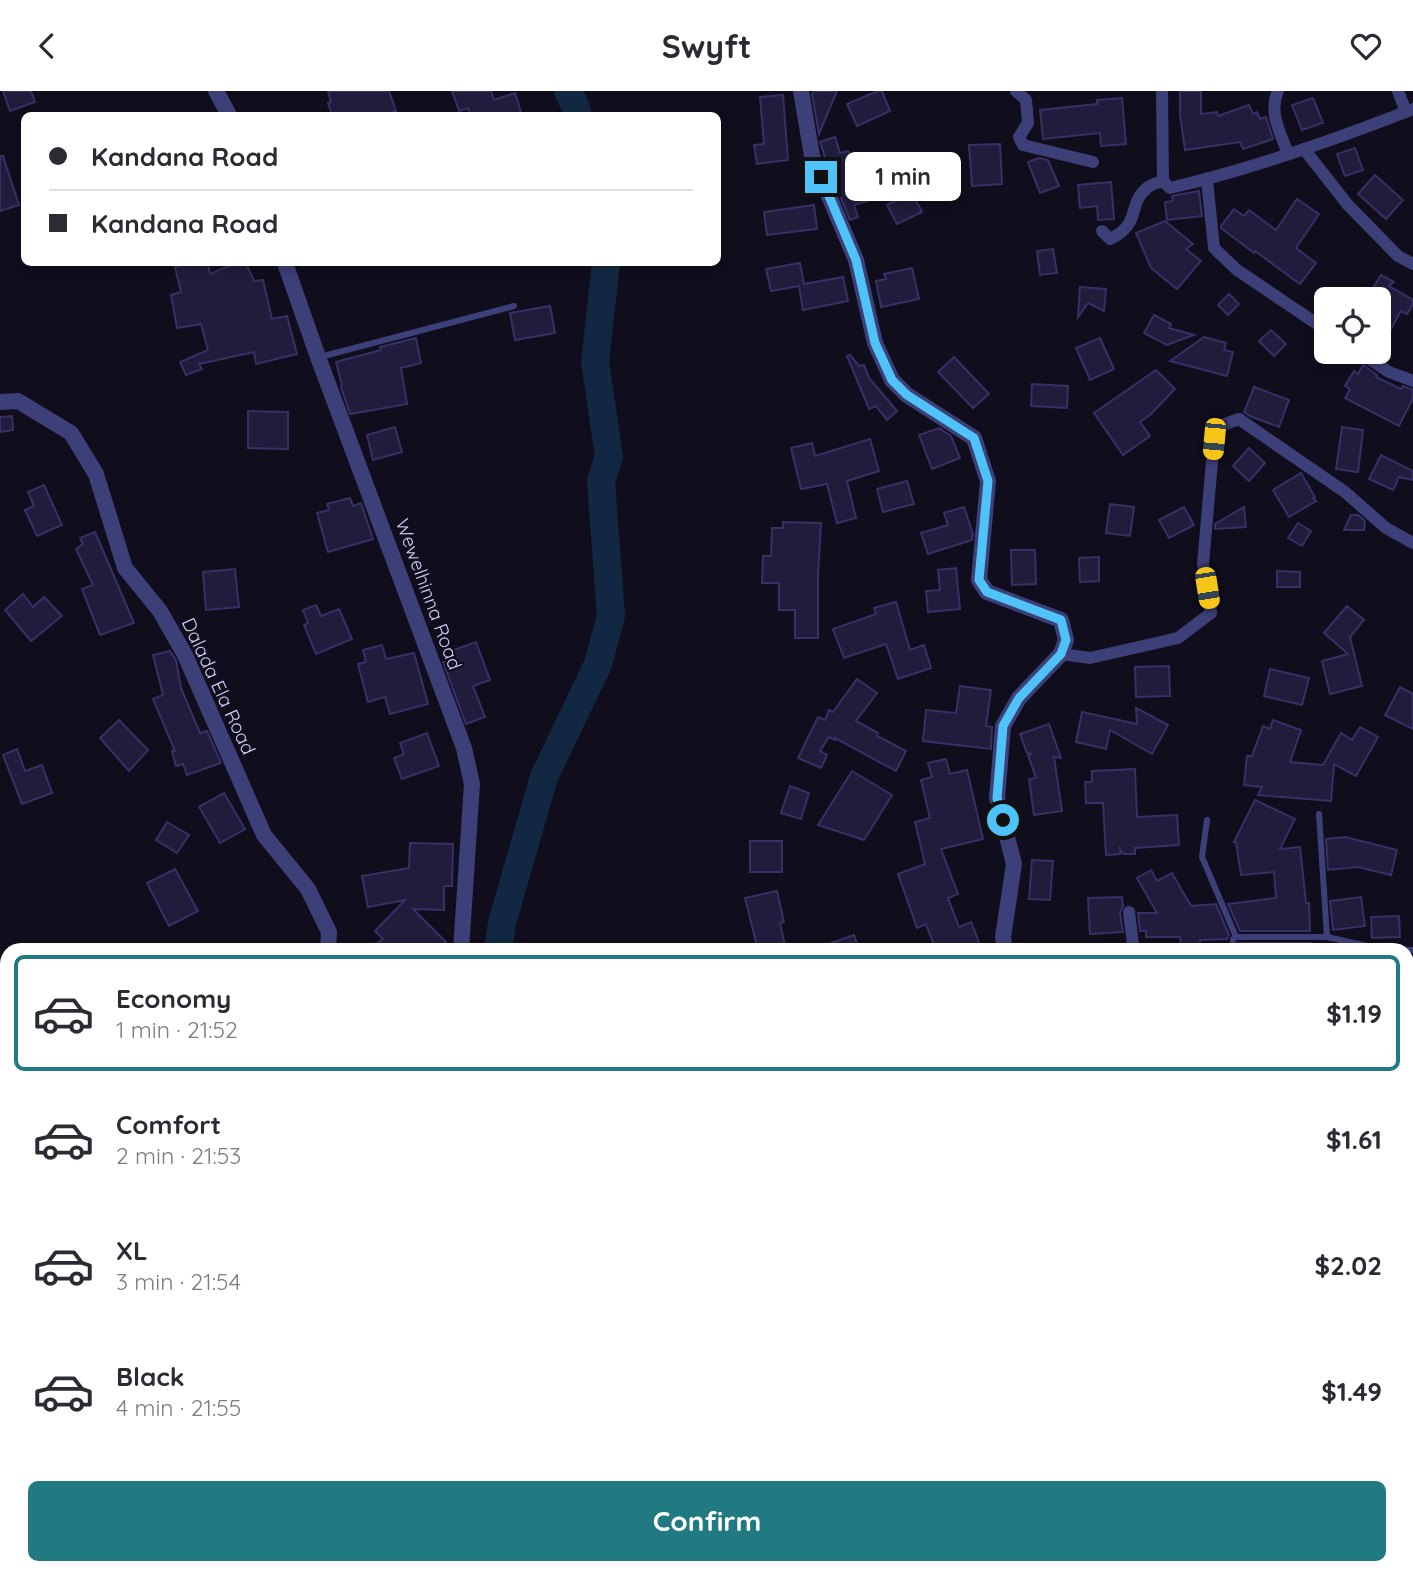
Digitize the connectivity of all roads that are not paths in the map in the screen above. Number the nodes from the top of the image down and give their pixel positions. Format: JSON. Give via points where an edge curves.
{"nodes":[{"id":1,"x":216,"y":91,"type":"edge"},
{"id":2,"x":801,"y":91,"type":"edge"},
{"id":3,"x":1016,"y":91,"type":"edge"},
{"id":4,"x":1162,"y":91,"type":"edge"},
{"id":5,"x":1278,"y":91,"type":"edge"},
{"id":6,"x":1398,"y":91,"type":"edge"},
{"id":7,"x":1409,"y":111,"type":"edge"},
{"id":8,"x":227,"y":112,"type":"edge"},
{"id":9,"x":1304,"y":149,"type":"junction"},
{"id":10,"x":1288,"y":154,"type":"junction"},
{"id":11,"x":1093,"y":162,"type":"dead end"},
{"id":12,"x":1207,"y":180,"type":"junction"},
{"id":13,"x":1163,"y":181,"type":"junction"},
{"id":14,"x":1102,"y":231,"type":"dead end"},
{"id":15,"x":1413,"y":264,"type":"edge"},
{"id":16,"x":286,"y":266,"type":"edge"},
{"id":17,"x":514,"y":306,"type":"dead end"},
{"id":18,"x":1314,"y":322,"type":"edge"},
{"id":19,"x":318,"y":357,"type":"junction"},
{"id":20,"x":1377,"y":364,"type":"edge"},
{"id":21,"x":1413,"y":381,"type":"edge"},
{"id":22,"x":0,"y":402,"type":"edge"},
{"id":23,"x":1413,"y":543,"type":"edge"},
{"id":24,"x":1061,"y":654,"type":"junction"},
{"id":25,"x":1319,"y":814,"type":"dead end"},
{"id":26,"x":1207,"y":820,"type":"dead end"},
{"id":27,"x":1129,"y":912,"type":"dead end"},
{"id":28,"x":1236,"y":937,"type":"junction"},
{"id":29,"x":1327,"y":937,"type":"junction"},
{"id":30,"x":328,"y":943,"type":"edge"},
{"id":31,"x":461,"y":943,"type":"edge"},
{"id":32,"x":1004,"y":943,"type":"edge"},
{"id":33,"x":1133,"y":943,"type":"edge"},
{"id":34,"x":1233,"y":943,"type":"edge"},
{"id":35,"x":1354,"y":943,"type":"edge"}],
"edges":[{"from":1,"to":8,"type":"street"},
{"from":2,"to":24,"type":"street","via":[[812,156],[856,260],[875,343],[892,380],[907,395],[974,438],[988,481],[979,580],[987,592],[1061,620],[1066,640]]},
{"from":3,"to":11,"type":"street","via":[[1026,100],[1028,123],[1019,137],[1023,145]]},
{"from":4,"to":13,"type":"street"},
{"from":5,"to":10,"type":"street","via":[[1273,113]]},
{"from":6,"to":7,"type":"street"},
{"from":7,"to":9,"type":"street"},
{"from":9,"to":10,"type":"street"},
{"from":9,"to":15,"type":"street","via":[[1348,205],[1398,256]]},
{"from":10,"to":12,"type":"street"},
{"from":12,"to":13,"type":"street","via":[[1170,188]]},
{"from":12,"to":18,"type":"street","via":[[1213,248],[1237,270]]},
{"from":13,"to":14,"type":"street","via":[[1148,186],[1140,196],[1129,226],[1121,234],[1111,239]]},
{"from":16,"to":19,"type":"street","name":"Wewelhinna Road"},
{"from":17,"to":19,"type":"lane"},
{"from":19,"to":31,"type":"street","name":"Wewelhinna Road","via":[[467,760],[472,784]]},
{"from":20,"to":21,"type":"street"},
{"from":22,"to":30,"type":"street","name":"Dalada Ela Road","via":[[18,401],[71,433],[96,474],[125,568],[160,611],[185,655],[264,835],[309,889],[329,932]]},
{"from":23,"to":24,"type":"street","via":[[1239,419],[1222,425],[1214,439],[1203,564],[1211,613],[1178,638],[1090,658]]},
{"from":24,"to":32,"type":"street","via":[[1019,698],[1003,726],[997,798],[1014,864]]},
{"from":25,"to":29,"type":"lane"},
{"from":26,"to":28,"type":"lane","via":[[1202,857]]},
{"from":27,"to":33,"type":"street"},
{"from":28,"to":29,"type":"lane"},
{"from":28,"to":34,"type":"lane"},
{"from":29,"to":35,"type":"lane"}]}
